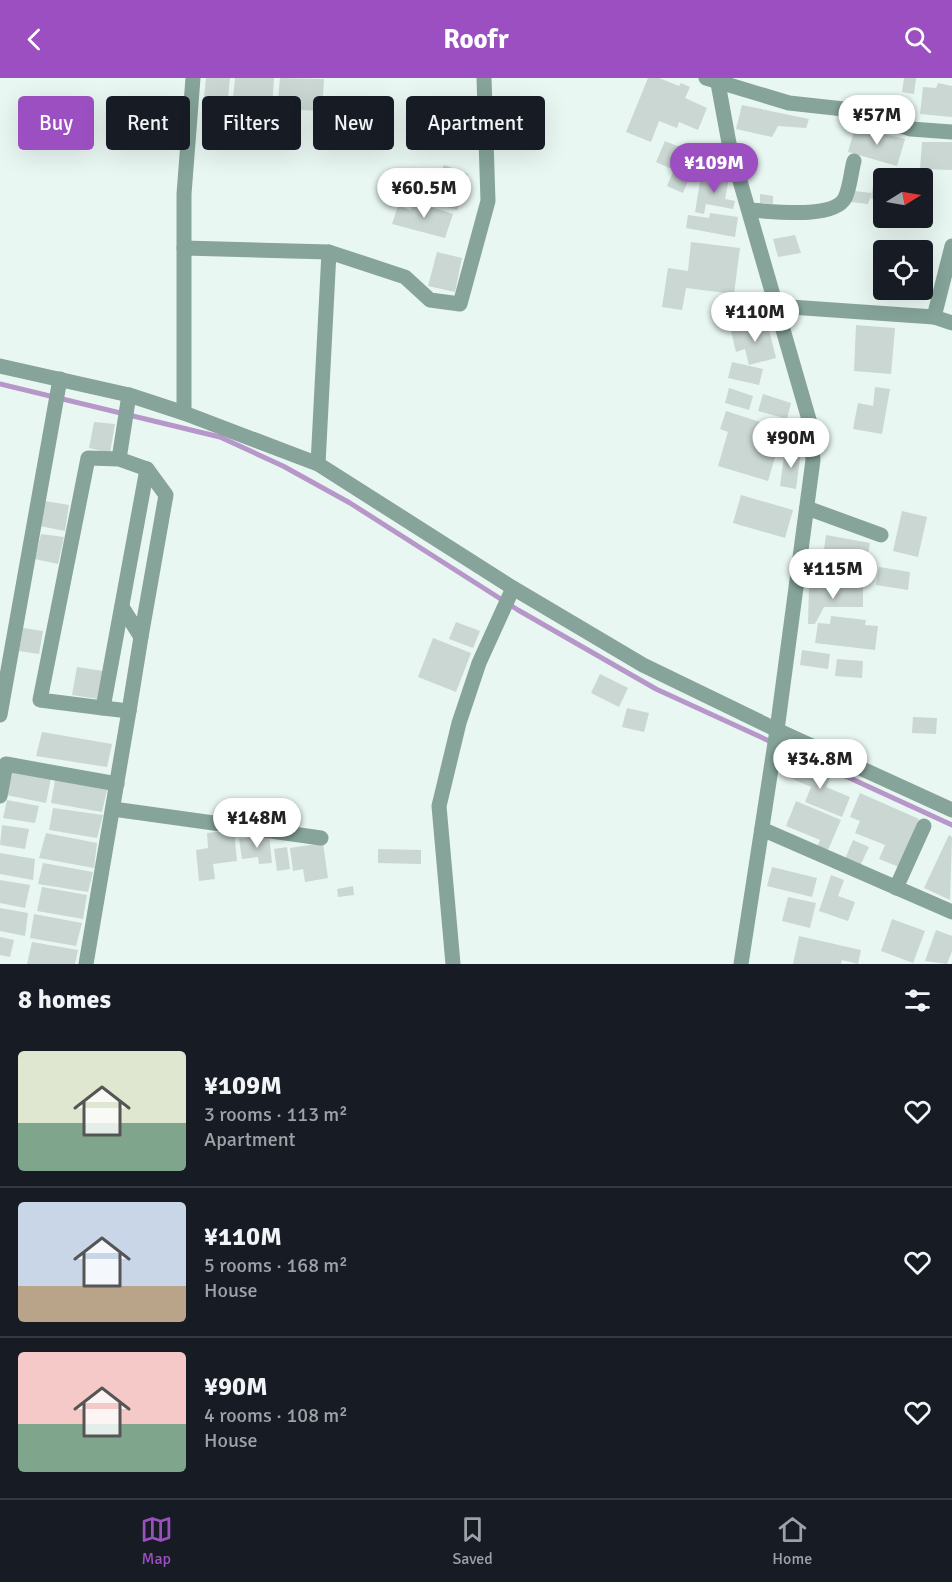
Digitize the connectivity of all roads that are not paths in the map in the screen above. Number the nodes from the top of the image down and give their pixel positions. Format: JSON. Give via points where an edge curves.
{"nodes":[{"id":1,"x":193,"y":78,"type":"edge"},
{"id":2,"x":484,"y":78,"type":"edge"},
{"id":3,"x":713,"y":80,"type":"edge"},
{"id":4,"x":952,"y":132,"type":"edge"},
{"id":5,"x":854,"y":161,"type":"dead end"},
{"id":6,"x":749,"y":210,"type":"junction"},
{"id":7,"x":952,"y":246,"type":"edge"},
{"id":8,"x":184,"y":248,"type":"junction"},
{"id":9,"x":329,"y":252,"type":"junction"},
{"id":10,"x":776,"y":306,"type":"junction"},
{"id":11,"x":934,"y":317,"type":"junction"},
{"id":12,"x":952,"y":322,"type":"edge"},
{"id":13,"x":0,"y":366,"type":"edge"},
{"id":14,"x":60,"y":379,"type":"junction"},
{"id":15,"x":129,"y":395,"type":"junction"},
{"id":16,"x":184,"y":412,"type":"junction"},
{"id":17,"x":119,"y":459,"type":"junction"},
{"id":18,"x":318,"y":464,"type":"junction"},
{"id":19,"x":147,"y":469,"type":"junction"},
{"id":20,"x":807,"y":508,"type":"junction"},
{"id":21,"x":881,"y":535,"type":"dead end"},
{"id":22,"x":513,"y":588,"type":"junction"},
{"id":23,"x":122,"y":607,"type":"junction"},
{"id":24,"x":141,"y":637,"type":"junction"},
{"id":25,"x":103,"y":708,"type":"junction"},
{"id":26,"x":129,"y":711,"type":"junction"},
{"id":27,"x":0,"y":715,"type":"edge"},
{"id":28,"x":777,"y":730,"type":"junction"},
{"id":29,"x":117,"y":784,"type":"junction"},
{"id":30,"x":0,"y":796,"type":"edge"},
{"id":31,"x":113,"y":809,"type":"junction"},
{"id":32,"x":952,"y":810,"type":"edge"},
{"id":33,"x":924,"y":826,"type":"dead end"},
{"id":34,"x":762,"y":829,"type":"junction"},
{"id":35,"x":321,"y":838,"type":"dead end"},
{"id":36,"x":896,"y":888,"type":"junction"},
{"id":37,"x":952,"y":912,"type":"edge"},
{"id":38,"x":86,"y":964,"type":"edge"},
{"id":39,"x":453,"y":964,"type":"edge"},
{"id":40,"x":741,"y":964,"type":"edge"}],
"edges":[{"from":1,"to":8,"type":"street"},
{"from":2,"to":9,"type":"street","via":[[488,201],[460,304],[429,300],[405,277]]},
{"from":3,"to":4,"type":"street","via":[[789,103],[853,110],[911,129]]},
{"from":3,"to":6,"type":"street"},
{"from":5,"to":6,"type":"street","via":[[845,198],[838,206],[816,212]]},
{"from":6,"to":10,"type":"street"},
{"from":7,"to":11,"type":"street"},
{"from":8,"to":9,"type":"street"},
{"from":8,"to":16,"type":"street"},
{"from":9,"to":18,"type":"street"},
{"from":10,"to":11,"type":"street"},
{"from":10,"to":20,"type":"street","via":[[810,423],[813,460]]},
{"from":11,"to":12,"type":"street"},
{"from":13,"to":14,"type":"street"},
{"from":14,"to":15,"type":"street"},
{"from":14,"to":27,"type":"street"},
{"from":15,"to":16,"type":"street"},
{"from":15,"to":17,"type":"street"},
{"from":16,"to":18,"type":"street"},
{"from":17,"to":19,"type":"street"},
{"from":17,"to":25,"type":"street","via":[[88,458],[40,700]]},
{"from":18,"to":22,"type":"street"},
{"from":19,"to":23,"type":"street"},
{"from":19,"to":24,"type":"street","via":[[166,495]]},
{"from":20,"to":21,"type":"street"},
{"from":20,"to":28,"type":"street"},
{"from":22,"to":28,"type":"street","via":[[644,665]]},
{"from":22,"to":39,"type":"street","via":[[479,663],[459,723],[439,806]]},
{"from":23,"to":24,"type":"street"},
{"from":23,"to":25,"type":"street"},
{"from":24,"to":26,"type":"street"},
{"from":25,"to":26,"type":"street"},
{"from":26,"to":29,"type":"street"},
{"from":28,"to":32,"type":"street"},
{"from":28,"to":34,"type":"street"},
{"from":29,"to":30,"type":"street","via":[[6,764]]},
{"from":29,"to":31,"type":"street"},
{"from":31,"to":35,"type":"street"},
{"from":31,"to":38,"type":"street"},
{"from":33,"to":36,"type":"street"},
{"from":34,"to":36,"type":"street"},
{"from":34,"to":40,"type":"street"},
{"from":36,"to":37,"type":"street"}]}
